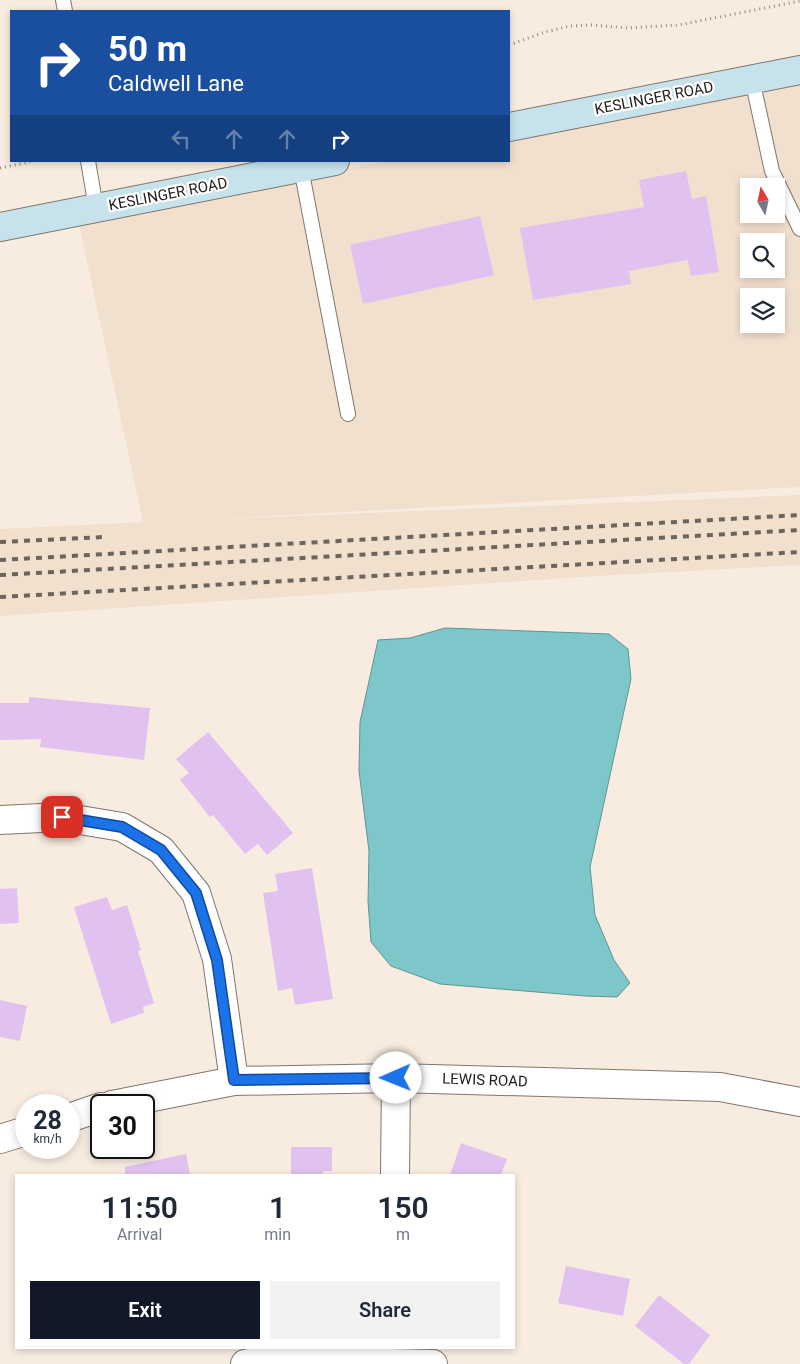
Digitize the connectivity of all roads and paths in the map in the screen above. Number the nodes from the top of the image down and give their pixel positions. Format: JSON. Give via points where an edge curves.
{"nodes":[{"id":1,"x":800,"y":1,"type":"edge"},
{"id":2,"x":510,"y":45,"type":"edge"},
{"id":3,"x":800,"y":70,"type":"edge"},
{"id":4,"x":752,"y":79,"type":"junction"},
{"id":5,"x":510,"y":127,"type":"edge"},
{"id":6,"x":29,"y":162,"type":"edge"},
{"id":7,"x":88,"y":162,"type":"edge"},
{"id":8,"x":330,"y":162,"type":"edge"},
{"id":9,"x":0,"y":168,"type":"edge"},
{"id":10,"x":301,"y":168,"type":"junction"},
{"id":11,"x":96,"y":208,"type":"junction"},
{"id":12,"x":0,"y":227,"type":"edge"},
{"id":13,"x":800,"y":228,"type":"edge"},
{"id":14,"x":348,"y":414,"type":"dead end"},
{"id":15,"x":0,"y":820,"type":"edge"},
{"id":16,"x":396,"y":1078,"type":"junction"},
{"id":17,"x":234,"y":1080,"type":"junction"},
{"id":18,"x":155,"y":1096,"type":"edge"},
{"id":19,"x":800,"y":1102,"type":"edge"},
{"id":20,"x":15,"y":1134,"type":"edge"},
{"id":21,"x":0,"y":1139,"type":"edge"},
{"id":22,"x":395,"y":1174,"type":"edge"},
{"id":23,"x":395,"y":1358,"type":"edge"},
{"id":24,"x":245,"y":1364,"type":"edge"},
{"id":25,"x":433,"y":1364,"type":"edge"}],
"edges":[{"from":1,"to":2,"type":"path","via":[[679,25],[628,28],[570,26]]},
{"from":3,"to":4,"type":"main road","name":"KESLINGER ROAD"},
{"from":4,"to":5,"type":"main road","name":"KESLINGER ROAD"},
{"from":4,"to":13,"type":"lane","via":[[772,170]]},
{"from":6,"to":9,"type":"path"},
{"from":7,"to":11,"type":"lane"},
{"from":8,"to":10,"type":"main road","name":"KESLINGER ROAD"},
{"from":10,"to":11,"type":"main road","name":"KESLINGER ROAD"},
{"from":10,"to":14,"type":"lane"},
{"from":11,"to":12,"type":"main road","name":"KESLINGER ROAD"},
{"from":15,"to":17,"type":"street","via":[[62,817],[122,827],[161,850],[196,893],[217,960]]},
{"from":16,"to":17,"type":"street","name":"LEWIS ROAD"},
{"from":16,"to":19,"type":"street","name":"LEWIS ROAD","via":[[720,1087]]},
{"from":16,"to":22,"type":"street"},
{"from":17,"to":18,"type":"street","name":"LEWIS ROAD"},
{"from":20,"to":21,"type":"street"},
{"from":23,"to":24,"type":"street","via":[[263,1360]]},
{"from":23,"to":25,"type":"street"}]}
